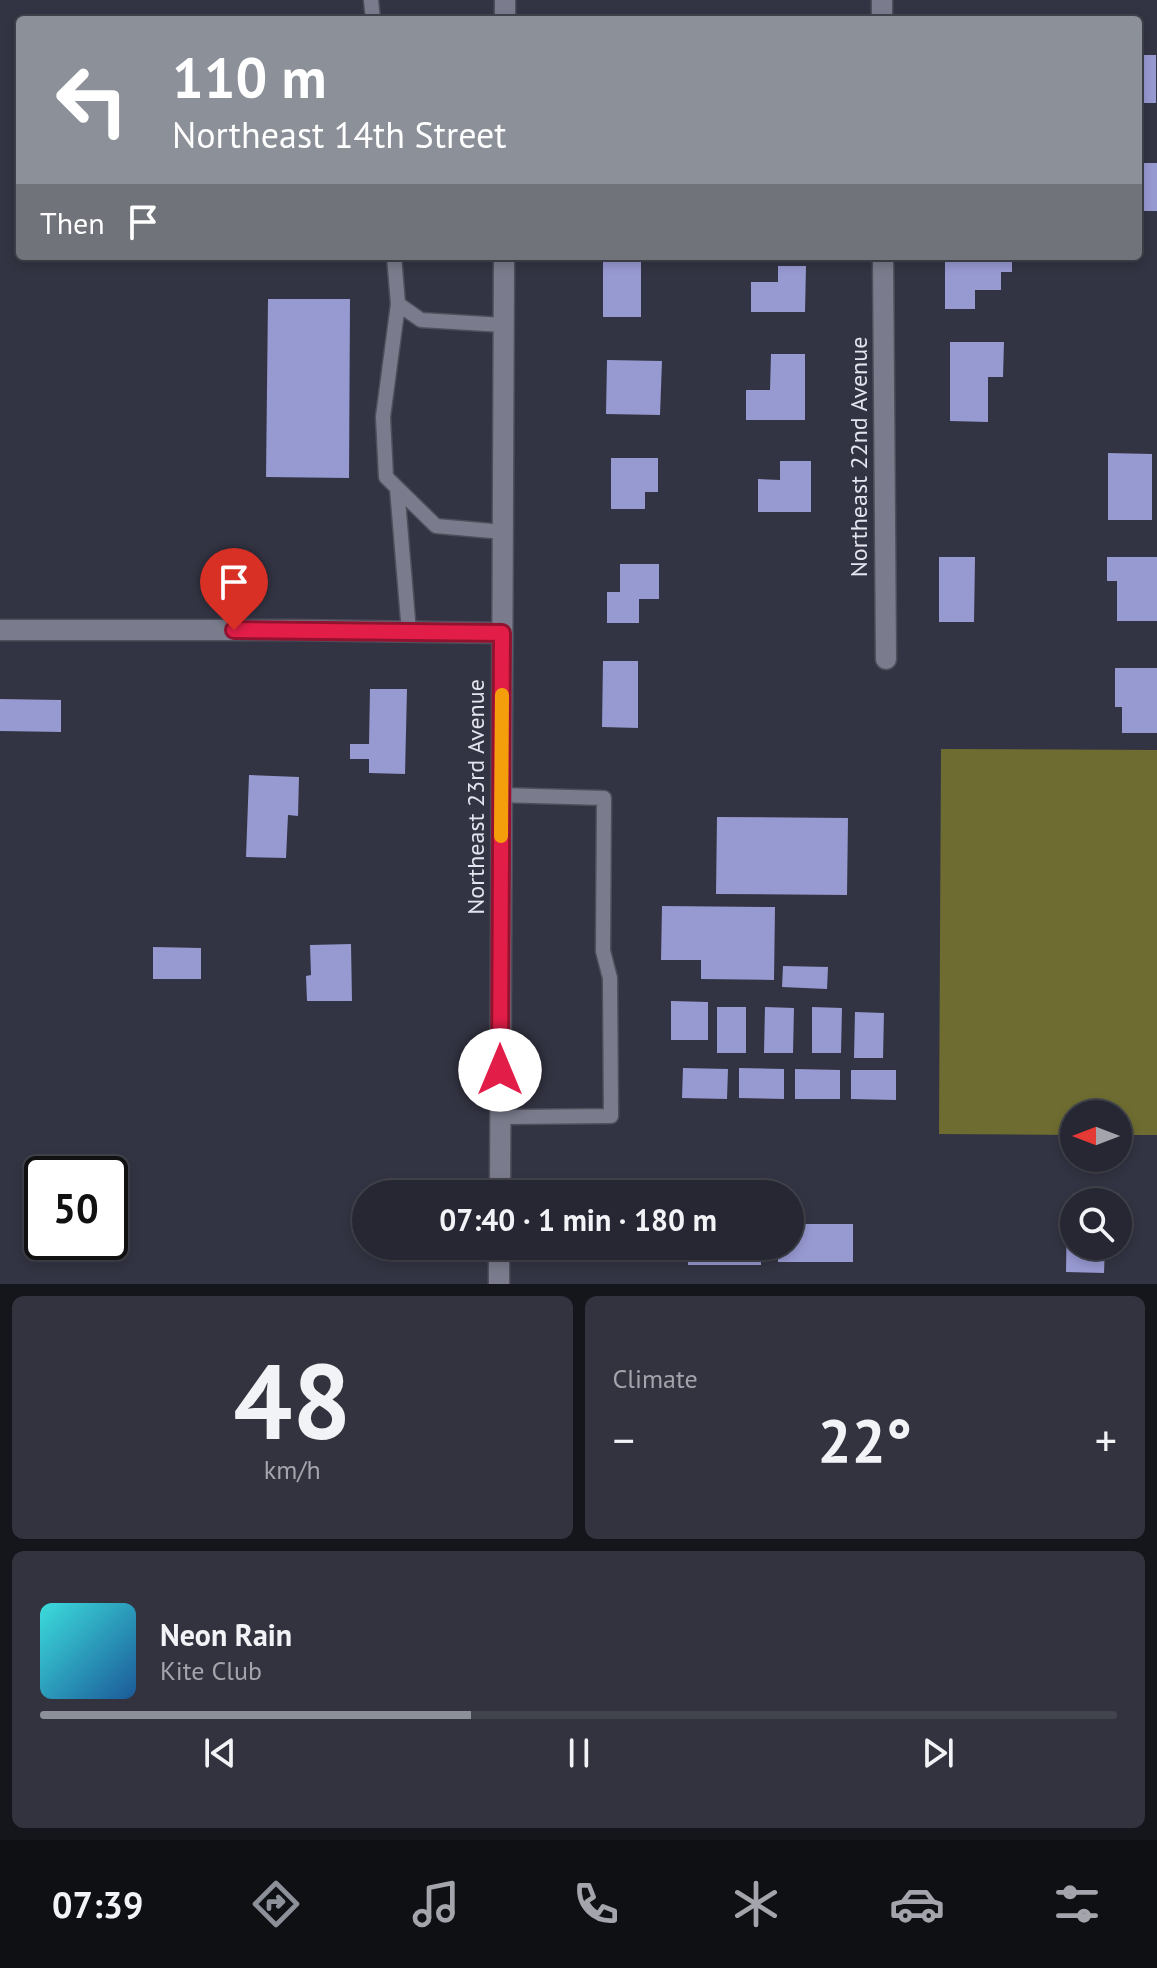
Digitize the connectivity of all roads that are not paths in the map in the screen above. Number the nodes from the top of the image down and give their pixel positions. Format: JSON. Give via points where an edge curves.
{"nodes":[{"id":1,"x":394,"y":260,"type":"edge"},
{"id":2,"x":504,"y":260,"type":"edge"},
{"id":3,"x":883,"y":260,"type":"edge"},
{"id":4,"x":398,"y":304,"type":"junction"},
{"id":5,"x":503,"y":325,"type":"junction"},
{"id":6,"x":397,"y":488,"type":"junction"},
{"id":7,"x":503,"y":532,"type":"junction"},
{"id":8,"x":0,"y":630,"type":"edge"},
{"id":9,"x":409,"y":632,"type":"junction"},
{"id":10,"x":502,"y":633,"type":"junction"},
{"id":11,"x":886,"y":659,"type":"dead end"},
{"id":12,"x":501,"y":795,"type":"junction"},
{"id":13,"x":500,"y":1117,"type":"junction"},
{"id":14,"x":500,"y":1180,"type":"edge"},
{"id":15,"x":499,"y":1260,"type":"edge"},
{"id":16,"x":499,"y":1284,"type":"edge"}],
"edges":[{"from":1,"to":4,"type":"lane"},
{"from":2,"to":5,"type":"main road","name":"Northeast 23rd Avenue"},
{"from":3,"to":11,"type":"main road","name":"Northeast 22nd Avenue"},
{"from":4,"to":5,"type":"lane","via":[[421,320]]},
{"from":4,"to":6,"type":"lane","via":[[383,417],[386,477]]},
{"from":5,"to":7,"type":"main road","name":"Northeast 23rd Avenue"},
{"from":6,"to":7,"type":"lane","via":[[436,526]]},
{"from":6,"to":9,"type":"lane"},
{"from":7,"to":10,"type":"main road","name":"Northeast 23rd Avenue"},
{"from":8,"to":9,"type":"main road"},
{"from":9,"to":10,"type":"main road"},
{"from":10,"to":12,"type":"main road","name":"Northeast 23rd Avenue"},
{"from":12,"to":13,"type":"main road","name":"Northeast 23rd Avenue"},
{"from":12,"to":13,"type":"lane","via":[[604,798],[603,951],[610,978],[611,1116]]},
{"from":13,"to":14,"type":"main road","name":"Northeast 23rd Avenue"},
{"from":15,"to":16,"type":"main road"}]}
